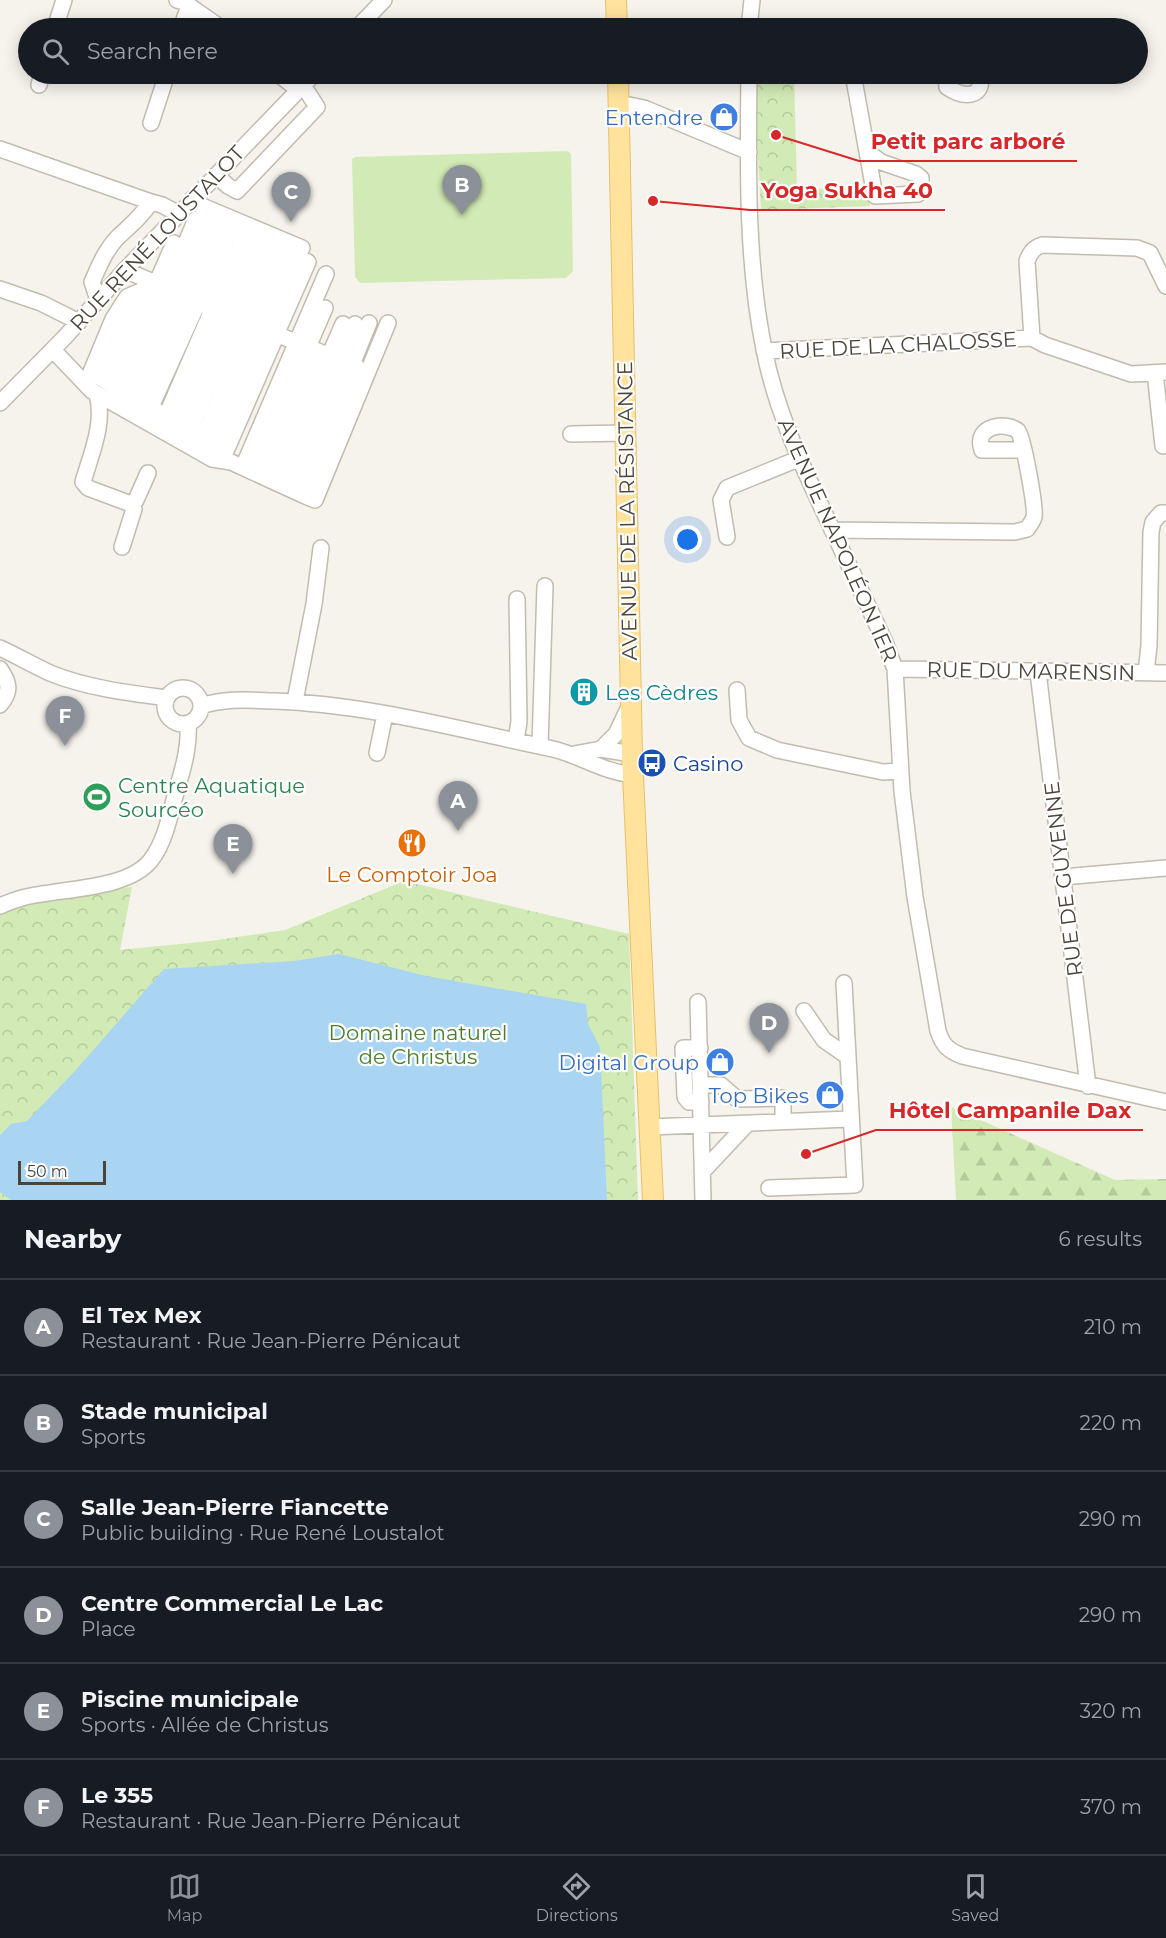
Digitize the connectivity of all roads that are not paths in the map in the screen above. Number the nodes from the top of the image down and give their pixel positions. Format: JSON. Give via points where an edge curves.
{"nodes":[{"id":1,"x":64,"y":0,"type":"edge"},
{"id":2,"x":384,"y":0,"type":"edge"},
{"id":3,"x":616,"y":0,"type":"edge"},
{"id":4,"x":752,"y":0,"type":"edge"},
{"id":5,"x":183,"y":3,"type":"edge"},
{"id":6,"x":58,"y":18,"type":"edge"},
{"id":7,"x":182,"y":18,"type":"edge"},
{"id":8,"x":206,"y":18,"type":"edge"},
{"id":9,"x":367,"y":18,"type":"edge"},
{"id":10,"x":616,"y":18,"type":"edge"},
{"id":11,"x":750,"y":18,"type":"edge"},
{"id":12,"x":164,"y":84,"type":"edge"},
{"id":13,"x":304,"y":84,"type":"edge"},
{"id":14,"x":306,"y":84,"type":"edge"},
{"id":15,"x":618,"y":84,"type":"edge"},
{"id":16,"x":749,"y":84,"type":"edge"},
{"id":17,"x":855,"y":84,"type":"edge"},
{"id":18,"x":947,"y":84,"type":"edge"},
{"id":19,"x":980,"y":84,"type":"edge"},
{"id":20,"x":619,"y":106,"type":"junction"},
{"id":21,"x":151,"y":123,"type":"dead end"},
{"id":22,"x":0,"y":149,"type":"edge"},
{"id":23,"x":749,"y":152,"type":"junction"},
{"id":24,"x":868,"y":153,"type":"dead end"},
{"id":25,"x":216,"y":175,"type":"junction"},
{"id":26,"x":193,"y":198,"type":"junction"},
{"id":27,"x":151,"y":202,"type":"junction"},
{"id":28,"x":178,"y":214,"type":"junction"},
{"id":29,"x":256,"y":240,"type":"junction"},
{"id":30,"x":174,"y":243,"type":"dead end"},
{"id":31,"x":125,"y":270,"type":"junction"},
{"id":32,"x":320,"y":270,"type":"dead end"},
{"id":33,"x":1166,"y":286,"type":"edge"},
{"id":34,"x":0,"y":289,"type":"edge"},
{"id":35,"x":98,"y":300,"type":"junction"},
{"id":36,"x":325,"y":308,"type":"dead end"},
{"id":37,"x":79,"y":322,"type":"junction"},
{"id":38,"x":388,"y":323,"type":"dead end"},
{"id":39,"x":266,"y":330,"type":"junction"},
{"id":40,"x":1032,"y":338,"type":"junction"},
{"id":41,"x":52,"y":350,"type":"junction"},
{"id":42,"x":764,"y":351,"type":"junction"},
{"id":43,"x":1160,"y":372,"type":"edge"},
{"id":44,"x":127,"y":393,"type":"junction"},
{"id":45,"x":97,"y":394,"type":"junction"},
{"id":46,"x":0,"y":403,"type":"edge"},
{"id":47,"x":298,"y":420,"type":"junction"},
{"id":48,"x":191,"y":430,"type":"junction"},
{"id":49,"x":626,"y":433,"type":"junction"},
{"id":50,"x":571,"y":434,"type":"dead end"},
{"id":51,"x":1163,"y":446,"type":"dead end"},
{"id":52,"x":1024,"y":450,"type":"dead end"},
{"id":53,"x":798,"y":459,"type":"junction"},
{"id":54,"x":148,"y":473,"type":"dead end"},
{"id":55,"x":261,"y":476,"type":"junction"},
{"id":56,"x":131,"y":504,"type":"junction"},
{"id":57,"x":1166,"y":513,"type":"edge"},
{"id":58,"x":832,"y":530,"type":"junction"},
{"id":59,"x":727,"y":537,"type":"dead end"},
{"id":60,"x":122,"y":547,"type":"dead end"},
{"id":61,"x":321,"y":548,"type":"dead end"},
{"id":62,"x":545,"y":586,"type":"dead end"},
{"id":63,"x":517,"y":599,"type":"dead end"},
{"id":64,"x":0,"y":648,"type":"edge"},
{"id":65,"x":0,"y":669,"type":"edge"},
{"id":66,"x":896,"y":669,"type":"junction"},
{"id":67,"x":1038,"y":672,"type":"junction"},
{"id":68,"x":1146,"y":672,"type":"junction"},
{"id":69,"x":1166,"y":673,"type":"edge"},
{"id":70,"x":736,"y":690,"type":"dead end"},
{"id":71,"x":167,"y":698,"type":"junction"},
{"id":72,"x":295,"y":701,"type":"junction"},
{"id":73,"x":631,"y":704,"type":"junction"},
{"id":74,"x":0,"y":705,"type":"edge"},
{"id":75,"x":201,"y":706,"type":"junction"},
{"id":76,"x":385,"y":714,"type":"junction"},
{"id":77,"x":188,"y":723,"type":"junction"},
{"id":78,"x":516,"y":741,"type":"junction"},
{"id":79,"x":540,"y":747,"type":"junction"},
{"id":80,"x":601,"y":749,"type":"junction"},
{"id":81,"x":377,"y":753,"type":"dead end"},
{"id":82,"x":574,"y":754,"type":"junction"},
{"id":83,"x":632,"y":754,"type":"junction"},
{"id":84,"x":900,"y":771,"type":"junction"},
{"id":85,"x":633,"y":775,"type":"junction"},
{"id":86,"x":1166,"y":868,"type":"edge"},
{"id":87,"x":1063,"y":877,"type":"junction"},
{"id":88,"x":0,"y":906,"type":"edge"},
{"id":89,"x":844,"y":983,"type":"dead end"},
{"id":90,"x":698,"y":1002,"type":"dead end"},
{"id":91,"x":804,"y":1011,"type":"dead end"},
{"id":92,"x":700,"y":1048,"type":"junction"},
{"id":93,"x":847,"y":1056,"type":"junction"},
{"id":94,"x":700,"y":1085,"type":"junction"},
{"id":95,"x":1088,"y":1086,"type":"junction"},
{"id":96,"x":701,"y":1102,"type":"junction"},
{"id":97,"x":1166,"y":1102,"type":"edge"},
{"id":98,"x":850,"y":1119,"type":"junction"},
{"id":99,"x":783,"y":1121,"type":"junction"},
{"id":100,"x":747,"y":1124,"type":"junction"},
{"id":101,"x":701,"y":1125,"type":"junction"},
{"id":102,"x":649,"y":1127,"type":"junction"},
{"id":103,"x":702,"y":1172,"type":"junction"},
{"id":104,"x":769,"y":1188,"type":"dead end"},
{"id":105,"x":653,"y":1200,"type":"edge"},
{"id":106,"x":703,"y":1200,"type":"edge"}],
"edges":[{"from":1,"to":6,"type":"street"},
{"from":2,"to":9,"type":"street"},
{"from":3,"to":10,"type":"main road"},
{"from":4,"to":11,"type":"street"},
{"from":5,"to":7,"type":"street"},
{"from":5,"to":8,"type":"street"},
{"from":12,"to":21,"type":"street"},
{"from":13,"to":25,"type":"street","name":"RUE RENÉ LOUSTALOT"},
{"from":14,"to":25,"type":"street","via":[[317,107],[237,191]]},
{"from":15,"to":20,"type":"main road","name":"AVENUE DE LA RÉSISTANCE"},
{"from":16,"to":23,"type":"street","name":"AVENUE NAPOLÉON 1ER"},
{"from":17,"to":24,"type":"street"},
{"from":18,"to":19,"type":"street","via":[[951,90],[972,94],[977,93]]},
{"from":20,"to":23,"type":"street","via":[[644,108]]},
{"from":20,"to":49,"type":"main road","name":"AVENUE DE LA RÉSISTANCE"},
{"from":22,"to":27,"type":"street"},
{"from":23,"to":42,"type":"street","name":"AVENUE NAPOLÉON 1ER","via":[[755,298]]},
{"from":25,"to":26,"type":"street","name":"RUE RENÉ LOUSTALOT"},
{"from":26,"to":28,"type":"street","name":"RUE RENÉ LOUSTALOT"},
{"from":26,"to":29,"type":"street"},
{"from":27,"to":28,"type":"street"},
{"from":27,"to":35,"type":"street","via":[[105,253],[92,282]]},
{"from":28,"to":31,"type":"street","name":"RUE RENÉ LOUSTALOT"},
{"from":29,"to":39,"type":"street"},
{"from":29,"to":39,"type":"street"},
{"from":29,"to":39,"type":"street"},
{"from":29,"to":39,"type":"street"},
{"from":29,"to":39,"type":"street","via":[[308,262],[279,328]]},
{"from":30,"to":39,"type":"street"},
{"from":31,"to":35,"type":"street","name":"RUE RENÉ LOUSTALOT"},
{"from":31,"to":39,"type":"street"},
{"from":32,"to":39,"type":"street"},
{"from":33,"to":40,"type":"street","name":"RUE DE LA CHALOSSE","via":[[1150,253],[1137,248],[1036,247],[1027,261]]},
{"from":34,"to":37,"type":"street"},
{"from":35,"to":37,"type":"street","name":"RUE RENÉ LOUSTALOT"},
{"from":36,"to":39,"type":"street"},
{"from":37,"to":41,"type":"street","name":"RUE RENÉ LOUSTALOT"},
{"from":38,"to":39,"type":"street"},
{"from":39,"to":39,"type":"street","via":[[349,324]]},
{"from":39,"to":44,"type":"street"},
{"from":39,"to":44,"type":"street"},
{"from":39,"to":44,"type":"street","via":[[139,291]]},
{"from":39,"to":47,"type":"street"},
{"from":39,"to":47,"type":"street"},
{"from":39,"to":47,"type":"street"},
{"from":39,"to":47,"type":"street"},
{"from":39,"to":48,"type":"street"},
{"from":39,"to":48,"type":"street"},
{"from":39,"to":48,"type":"street"},
{"from":40,"to":42,"type":"street","name":"RUE DE LA CHALOSSE"},
{"from":40,"to":43,"type":"street","name":"RUE DE LA CHALOSSE","via":[[1131,374]]},
{"from":41,"to":45,"type":"street"},
{"from":41,"to":46,"type":"street","name":"RUE RENÉ LOUSTALOT"},
{"from":42,"to":53,"type":"street","name":"AVENUE NAPOLÉON 1ER"},
{"from":43,"to":51,"type":"street"},
{"from":44,"to":48,"type":"street"},
{"from":45,"to":55,"type":"street","via":[[212,459]]},
{"from":45,"to":56,"type":"street","via":[[100,424],[83,482],[88,489]]},
{"from":47,"to":55,"type":"street"},
{"from":47,"to":55,"type":"street"},
{"from":47,"to":55,"type":"street"},
{"from":47,"to":55,"type":"street"},
{"from":49,"to":50,"type":"street"},
{"from":49,"to":73,"type":"main road","name":"AVENUE DE LA RÉSISTANCE"},
{"from":52,"to":58,"type":"street","via":[[1034,518],[1027,529]]},
{"from":53,"to":58,"type":"street","name":"AVENUE NAPOLÉON 1ER"},
{"from":53,"to":59,"type":"street","via":[[727,488],[721,500]]},
{"from":54,"to":56,"type":"street"},
{"from":56,"to":60,"type":"street","via":[[134,509]]},
{"from":57,"to":68,"type":"street","via":[[1153,522],[1151,532]]},
{"from":58,"to":66,"type":"street","name":"AVENUE NAPOLÉON 1ER"},
{"from":61,"to":72,"type":"street"},
{"from":62,"to":79,"type":"street"},
{"from":63,"to":78,"type":"street"},
{"from":64,"to":71,"type":"street","via":[[82,683]]},
{"from":65,"to":74,"type":"street","via":[[8,686]]},
{"from":66,"to":67,"type":"street","name":"RUE DU MARENSIN"},
{"from":66,"to":84,"type":"street","name":"AVENUE NAPOLÉON 1ER"},
{"from":67,"to":68,"type":"street","name":"RUE DU MARENSIN"},
{"from":67,"to":87,"type":"street","name":"RUE DE GUYENNE"},
{"from":68,"to":69,"type":"street","name":"RUE DU MARENSIN"},
{"from":70,"to":84,"type":"street","via":[[739,720],[749,738],[777,750],[883,772]]},
{"from":71,"to":75,"type":"street","via":[[176,690],[187,689],[197,695]]},
{"from":71,"to":77,"type":"street","via":[[165,706],[172,720]]},
{"from":72,"to":75,"type":"street","via":[[220,700]]},
{"from":72,"to":76,"type":"street"},
{"from":73,"to":80,"type":"street","via":[[616,734]]},
{"from":73,"to":83,"type":"main road","name":"AVENUE DE LA RÉSISTANCE"},
{"from":75,"to":77,"type":"street","via":[[197,717]]},
{"from":76,"to":78,"type":"street"},
{"from":76,"to":81,"type":"street"},
{"from":77,"to":88,"type":"street","via":[[188,747],[170,818],[151,860],[137,873],[109,882],[22,898]]},
{"from":78,"to":79,"type":"street"},
{"from":79,"to":82,"type":"street"},
{"from":80,"to":82,"type":"street"},
{"from":80,"to":83,"type":"street"},
{"from":82,"to":85,"type":"street","via":[[607,771]]},
{"from":83,"to":85,"type":"main road","name":"AVENUE DE LA RÉSISTANCE"},
{"from":84,"to":95,"type":"street","name":"AVENUE NAPOLÉON 1ER","via":[[915,897],[942,1043],[962,1056]]},
{"from":85,"to":102,"type":"main road","name":"AVENUE DE LA RÉSISTANCE"},
{"from":86,"to":87,"type":"street"},
{"from":87,"to":95,"type":"street","name":"RUE DE GUYENNE"},
{"from":89,"to":93,"type":"street"},
{"from":90,"to":92,"type":"street"},
{"from":91,"to":93,"type":"street","via":[[824,1040]]},
{"from":92,"to":94,"type":"street"},
{"from":92,"to":96,"type":"street","via":[[683,1048],[686,1097],[689,1102]]},
{"from":93,"to":98,"type":"street"},
{"from":94,"to":96,"type":"street"},
{"from":94,"to":99,"type":"street","via":[[721,1085],[737,1099],[783,1098]]},
{"from":95,"to":97,"type":"street"},
{"from":96,"to":101,"type":"street"},
{"from":98,"to":99,"type":"street"},
{"from":98,"to":104,"type":"street","via":[[855,1185]]},
{"from":99,"to":100,"type":"street"},
{"from":100,"to":101,"type":"street"},
{"from":100,"to":103,"type":"street"},
{"from":101,"to":102,"type":"street"},
{"from":101,"to":103,"type":"street"},
{"from":102,"to":105,"type":"main road","name":"AVENUE DE LA RÉSISTANCE"},
{"from":103,"to":106,"type":"street"}]}
